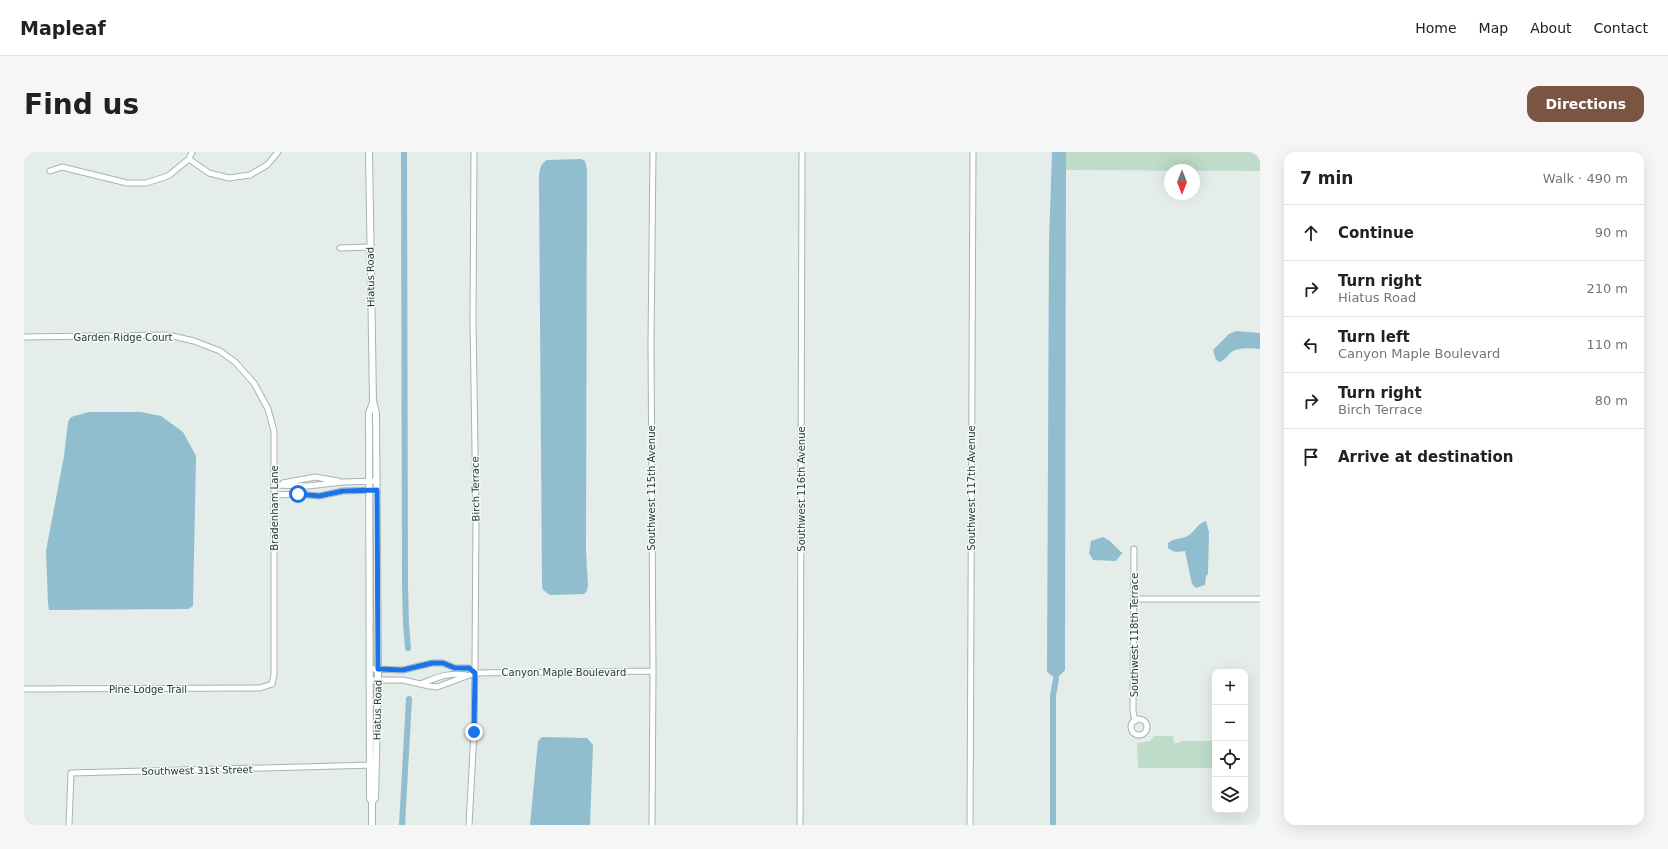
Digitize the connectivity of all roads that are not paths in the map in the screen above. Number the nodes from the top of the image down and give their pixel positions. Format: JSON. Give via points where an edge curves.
{"nodes":[{"id":1,"x":192,"y":152,"type":"edge"},
{"id":2,"x":278,"y":152,"type":"edge"},
{"id":3,"x":369,"y":152,"type":"edge"},
{"id":4,"x":474,"y":152,"type":"edge"},
{"id":5,"x":653,"y":152,"type":"edge"},
{"id":6,"x":802,"y":152,"type":"edge"},
{"id":7,"x":973,"y":152,"type":"edge"},
{"id":8,"x":189,"y":159,"type":"junction"},
{"id":9,"x":50,"y":171,"type":"dead end"},
{"id":10,"x":370,"y":247,"type":"junction"},
{"id":11,"x":340,"y":248,"type":"dead end"},
{"id":12,"x":24,"y":337,"type":"edge"},
{"id":13,"x":220,"y":351,"type":"joint"},
{"id":14,"x":373,"y":401,"type":"junction"},
{"id":15,"x":309,"y":478,"type":"junction"},
{"id":16,"x":370,"y":481,"type":"junction"},
{"id":17,"x":377,"y":481,"type":"junction"},
{"id":18,"x":343,"y":482,"type":"junction"},
{"id":19,"x":275,"y":484,"type":"junction"},
{"id":20,"x":310,"y":486,"type":"junction"},
{"id":21,"x":370,"y":490,"type":"junction"},
{"id":22,"x":377,"y":490,"type":"junction"},
{"id":23,"x":275,"y":495,"type":"junction"},
{"id":24,"x":310,"y":496,"type":"junction"},
{"id":25,"x":1134,"y":549,"type":"dead end"},
{"id":26,"x":1134,"y":599,"type":"junction"},
{"id":27,"x":1260,"y":599,"type":"edge"},
{"id":28,"x":443,"y":663,"type":"junction"},
{"id":29,"x":370,"y":669,"type":"junction"},
{"id":30,"x":378,"y":669,"type":"junction"},
{"id":31,"x":653,"y":671,"type":"junction"},
{"id":32,"x":475,"y":673,"type":"junction"},
{"id":33,"x":446,"y":674,"type":"junction"},
{"id":34,"x":467,"y":675,"type":"junction"},
{"id":35,"x":369,"y":680,"type":"junction"},
{"id":36,"x":378,"y":680,"type":"junction"},
{"id":37,"x":272,"y":684,"type":"joint"},
{"id":38,"x":420,"y":684,"type":"junction"},
{"id":39,"x":24,"y":689,"type":"edge"},
{"id":40,"x":1135,"y":721,"type":"dead end"},
{"id":41,"x":370,"y":765,"type":"junction"},
{"id":42,"x":376,"y":766,"type":"junction"},
{"id":43,"x":372,"y":802,"type":"junction"},
{"id":44,"x":69,"y":825,"type":"edge"},
{"id":45,"x":372,"y":825,"type":"edge"},
{"id":46,"x":469,"y":825,"type":"edge"},
{"id":47,"x":652,"y":825,"type":"edge"},
{"id":48,"x":800,"y":825,"type":"edge"},
{"id":49,"x":970,"y":825,"type":"edge"}],
"edges":[{"from":1,"to":8,"type":"street"},
{"from":2,"to":8,"type":"street","via":[[267,165],[255,172],[229,178],[209,173]]},
{"from":3,"to":10,"type":"street","name":"Hiatus Road"},
{"from":4,"to":32,"type":"street","name":"Birch Terrace"},
{"from":5,"to":31,"type":"street","name":"Southwest 115th Avenue"},
{"from":6,"to":48,"type":"street","name":"Southwest 116th Avenue"},
{"from":7,"to":49,"type":"street","name":"Southwest 117th Avenue"},
{"from":8,"to":9,"type":"street","via":[[168,176],[146,183],[126,183],[62,167]]},
{"from":10,"to":11,"type":"street"},
{"from":10,"to":14,"type":"street","name":"Hiatus Road"},
{"from":12,"to":13,"type":"street","name":"Garden Ridge Court","via":[[168,335]]},
{"from":13,"to":19,"type":"street","name":"Bradenham Lane","via":[[236,362],[254,383],[268,409],[274,431]]},
{"from":14,"to":16,"type":"street","name":"Hiatus Road","via":[[369,413]]},
{"from":14,"to":17,"type":"street","name":"Hiatus Road","via":[[376,412]]},
{"from":15,"to":18,"type":"street","via":[[327,478]]},
{"from":15,"to":19,"type":"street"},
{"from":15,"to":20,"type":"street"},
{"from":16,"to":17,"type":"street"},
{"from":16,"to":18,"type":"street"},
{"from":16,"to":21,"type":"street","name":"Hiatus Road"},
{"from":17,"to":22,"type":"street","name":"Hiatus Road"},
{"from":18,"to":20,"type":"street"},
{"from":19,"to":20,"type":"street"},
{"from":19,"to":23,"type":"street","name":"Bradenham Lane"},
{"from":20,"to":24,"type":"street"},
{"from":21,"to":22,"type":"street"},
{"from":21,"to":24,"type":"street"},
{"from":21,"to":29,"type":"street","name":"Hiatus Road"},
{"from":22,"to":30,"type":"street","name":"Hiatus Road"},
{"from":23,"to":24,"type":"street"},
{"from":23,"to":37,"type":"street","name":"Bradenham Lane"},
{"from":25,"to":26,"type":"street","name":"Southwest 118th Terrace"},
{"from":26,"to":27,"type":"street"},
{"from":26,"to":40,"type":"street","name":"Southwest 118th Terrace"},
{"from":28,"to":30,"type":"street","name":"Canyon Maple Boulevard","via":[[403,670]]},
{"from":28,"to":32,"type":"street","name":"Canyon Maple Boulevard","via":[[455,668],[469,668]]},
{"from":28,"to":33,"type":"street"},
{"from":29,"to":30,"type":"street","name":"Canyon Maple Boulevard"},
{"from":29,"to":35,"type":"street","name":"Hiatus Road"},
{"from":30,"to":36,"type":"street","name":"Hiatus Road"},
{"from":31,"to":32,"type":"street","name":"Canyon Maple Boulevard"},
{"from":31,"to":47,"type":"street","name":"Southwest 115th Avenue"},
{"from":32,"to":34,"type":"street","name":"Canyon Maple Boulevard"},
{"from":32,"to":46,"type":"street","name":"Birch Terrace"},
{"from":33,"to":34,"type":"street","name":"Canyon Maple Boulevard"},
{"from":33,"to":38,"type":"street","name":"Canyon Maple Boulevard"},
{"from":34,"to":38,"type":"street","name":"Canyon Maple Boulevard","via":[[437,687]]},
{"from":35,"to":36,"type":"street","name":"Canyon Maple Boulevard"},
{"from":35,"to":41,"type":"street","name":"Hiatus Road"},
{"from":36,"to":38,"type":"street","name":"Canyon Maple Boulevard","via":[[403,680]]},
{"from":36,"to":42,"type":"street","name":"Hiatus Road"},
{"from":37,"to":39,"type":"street","name":"Pine Lodge Trail","via":[[260,688]]},
{"from":41,"to":42,"type":"street","name":"Southwest 31st Street"},
{"from":41,"to":43,"type":"street","name":"Hiatus Road"},
{"from":41,"to":44,"type":"street","name":"Southwest 31st Street","via":[[71,773]]},
{"from":42,"to":43,"type":"street","name":"Hiatus Road","via":[[375,798]]},
{"from":43,"to":45,"type":"street","name":"Hiatus Road"}]}
